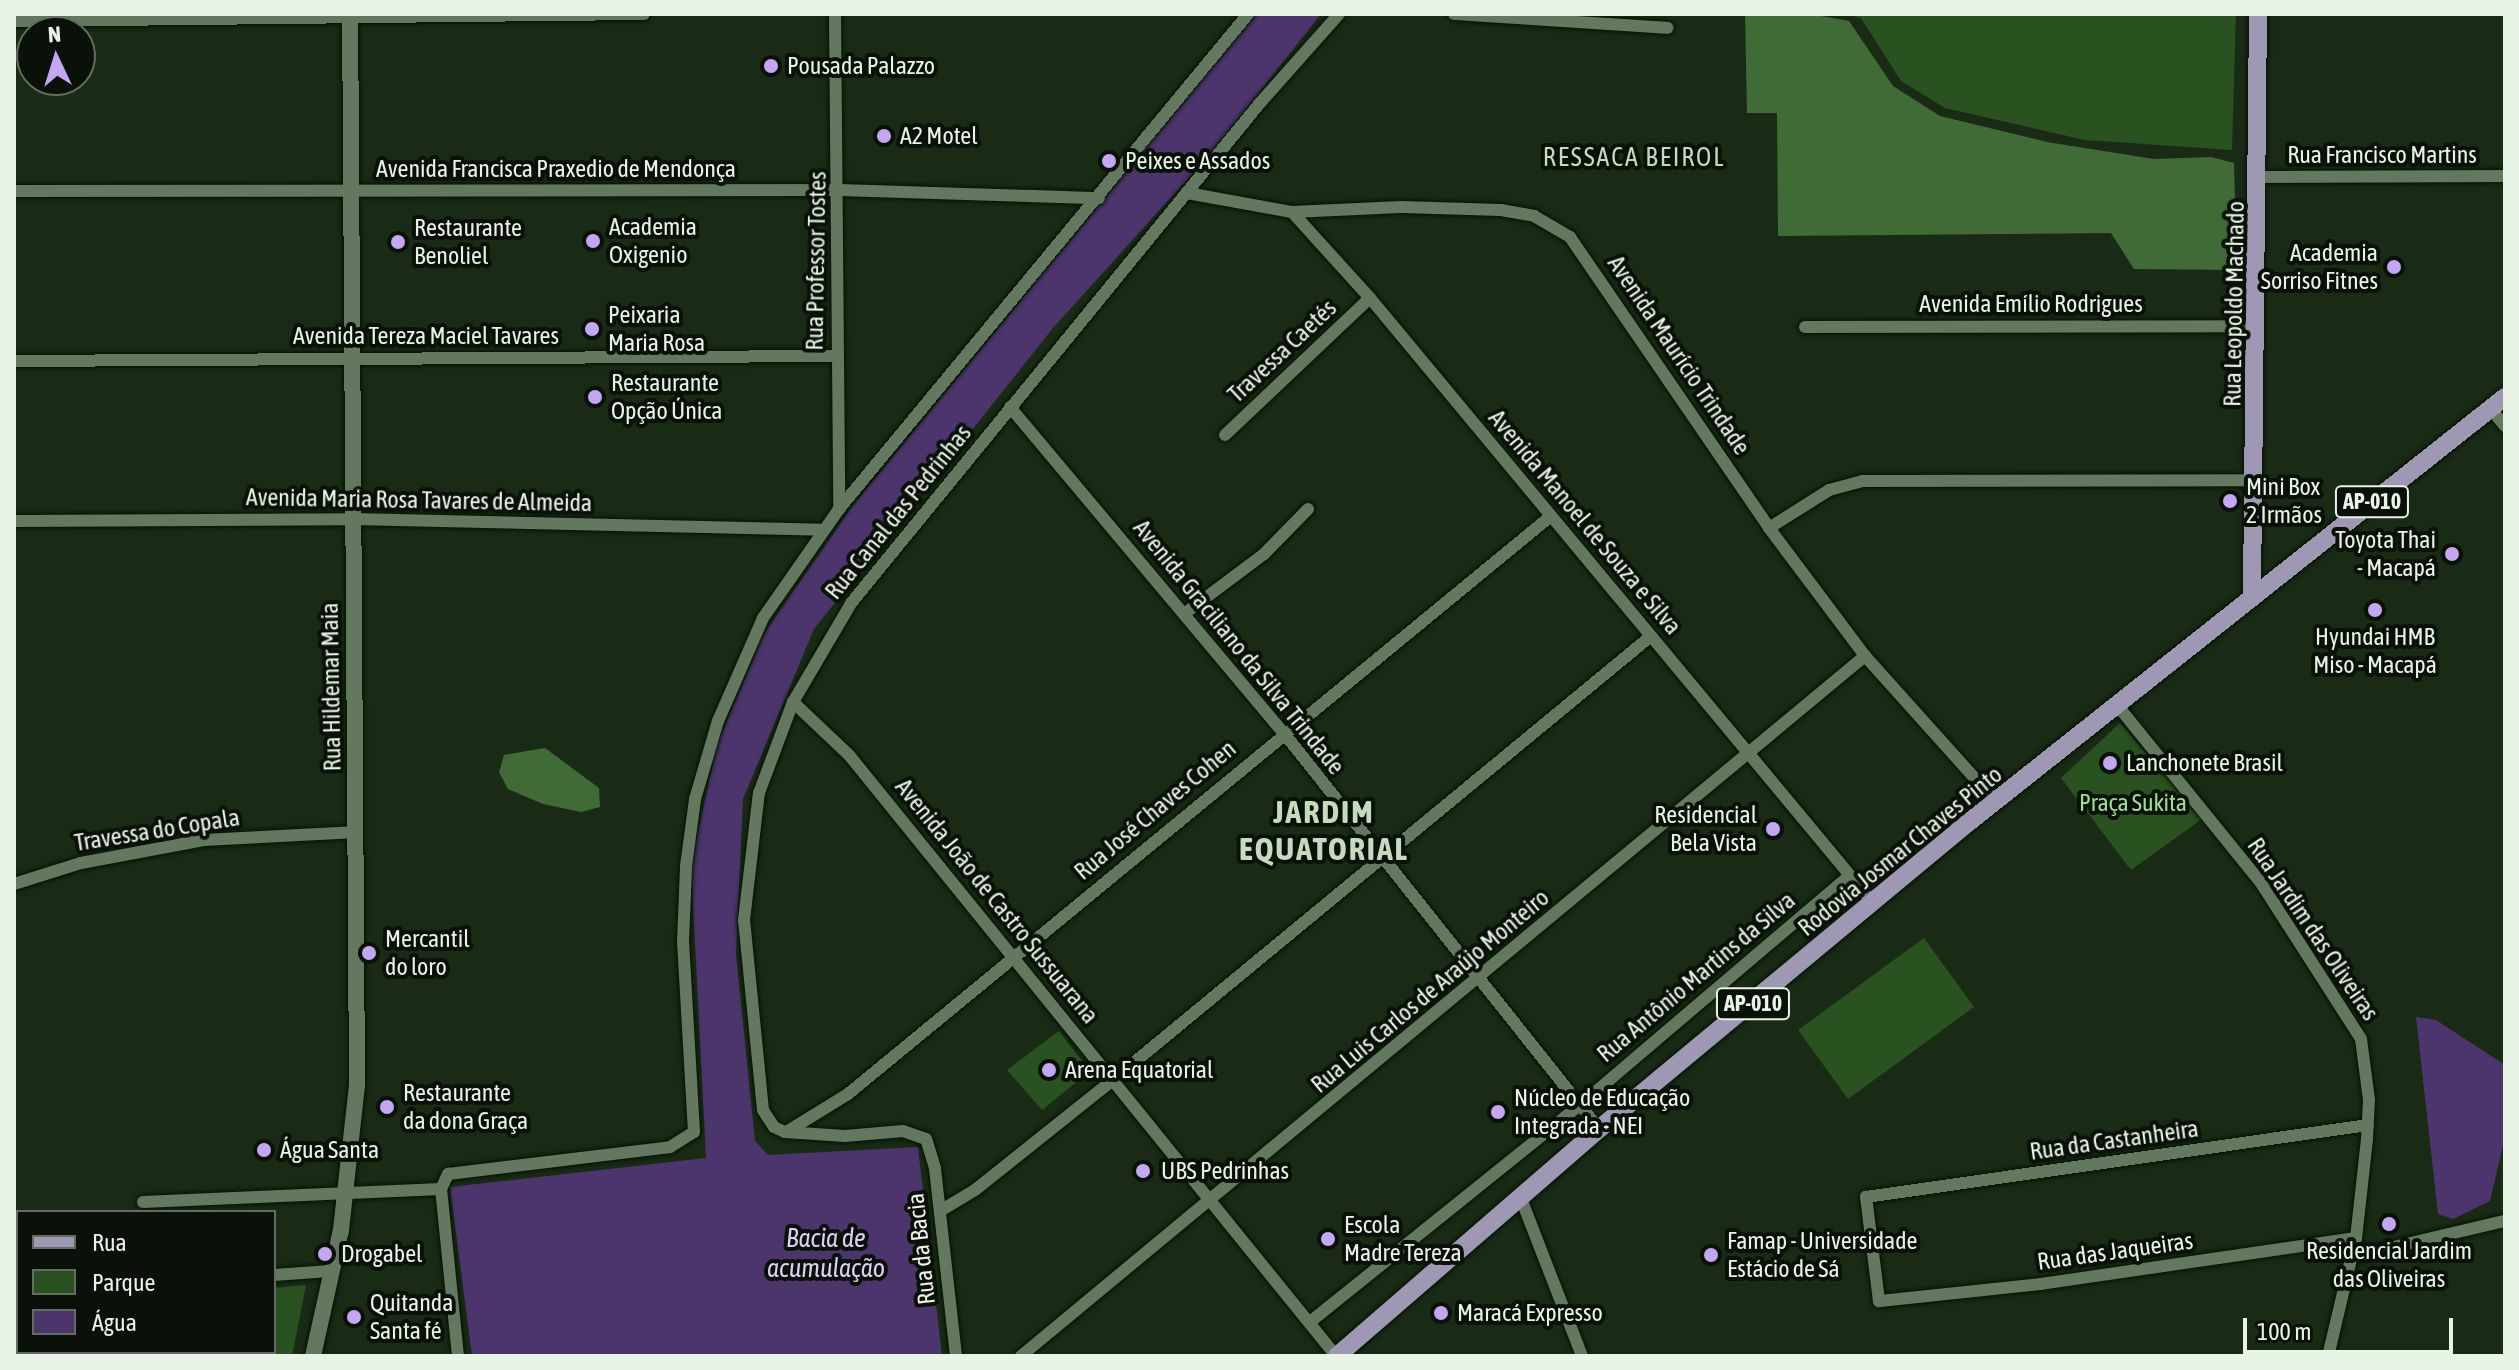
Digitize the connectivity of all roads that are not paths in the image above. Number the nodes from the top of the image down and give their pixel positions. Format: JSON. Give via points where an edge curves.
{"nodes":[{"id":1,"x":644,"y":14,"type":"edge"},
{"id":2,"x":835,"y":14,"type":"edge"},
{"id":3,"x":1248,"y":14,"type":"edge"},
{"id":4,"x":1339,"y":14,"type":"edge"},
{"id":5,"x":1454,"y":14,"type":"edge"},
{"id":6,"x":2258,"y":14,"type":"edge"},
{"id":7,"x":350,"y":16,"type":"edge"},
{"id":8,"x":1558,"y":18,"type":"edge"},
{"id":9,"x":14,"y":21,"type":"edge"},
{"id":10,"x":1668,"y":28,"type":"dead end"},
{"id":11,"x":2505,"y":176,"type":"edge"},
{"id":12,"x":2259,"y":177,"type":"junction"},
{"id":13,"x":840,"y":190,"type":"junction"},
{"id":14,"x":14,"y":191,"type":"edge"},
{"id":15,"x":349,"y":191,"type":"junction"},
{"id":16,"x":1187,"y":193,"type":"junction"},
{"id":17,"x":1099,"y":198,"type":"junction"},
{"id":18,"x":1292,"y":212,"type":"junction"},
{"id":19,"x":1370,"y":298,"type":"junction"},
{"id":20,"x":2258,"y":326,"type":"junction"},
{"id":21,"x":1805,"y":327,"type":"dead end"},
{"id":22,"x":837,"y":356,"type":"junction"},
{"id":23,"x":353,"y":359,"type":"junction"},
{"id":24,"x":14,"y":361,"type":"edge"},
{"id":25,"x":2498,"y":403,"type":"edge"},
{"id":26,"x":1010,"y":407,"type":"junction"},
{"id":27,"x":2505,"y":426,"type":"edge"},
{"id":28,"x":1225,"y":435,"type":"dead end"},
{"id":29,"x":2256,"y":480,"type":"junction"},
{"id":30,"x":839,"y":509,"type":"junction"},
{"id":31,"x":1308,"y":509,"type":"dead end"},
{"id":32,"x":1551,"y":516,"type":"junction"},
{"id":33,"x":352,"y":519,"type":"junction"},
{"id":34,"x":14,"y":521,"type":"edge"},
{"id":35,"x":1769,"y":528,"type":"junction"},
{"id":36,"x":823,"y":530,"type":"junction"},
{"id":37,"x":2252,"y":594,"type":"junction"},
{"id":38,"x":1184,"y":614,"type":"junction"},
{"id":39,"x":1651,"y":636,"type":"junction"},
{"id":40,"x":1865,"y":656,"type":"junction"},
{"id":41,"x":793,"y":702,"type":"junction"},
{"id":42,"x":2117,"y":705,"type":"junction"},
{"id":43,"x":1283,"y":732,"type":"junction"},
{"id":44,"x":1747,"y":751,"type":"junction"},
{"id":45,"x":1996,"y":802,"type":"junction"},
{"id":46,"x":357,"y":832,"type":"junction"},
{"id":47,"x":1381,"y":860,"type":"junction"},
{"id":48,"x":1849,"y":876,"type":"junction"},
{"id":49,"x":14,"y":884,"type":"edge"},
{"id":50,"x":1873,"y":903,"type":"junction"},
{"id":51,"x":1013,"y":958,"type":"junction"},
{"id":52,"x":1480,"y":980,"type":"junction"},
{"id":53,"x":1114,"y":1079,"type":"junction"},
{"id":54,"x":1580,"y":1105,"type":"junction"},
{"id":55,"x":2368,"y":1125,"type":"junction"},
{"id":56,"x":1599,"y":1129,"type":"junction"},
{"id":57,"x":785,"y":1132,"type":"junction"},
{"id":58,"x":441,"y":1189,"type":"junction"},
{"id":59,"x":346,"y":1191,"type":"junction"},
{"id":60,"x":1520,"y":1196,"type":"junction"},
{"id":61,"x":1214,"y":1199,"type":"junction"},
{"id":62,"x":143,"y":1202,"type":"dead end"},
{"id":63,"x":940,"y":1211,"type":"junction"},
{"id":64,"x":2505,"y":1221,"type":"edge"},
{"id":65,"x":2356,"y":1238,"type":"junction"},
{"id":66,"x":2351,"y":1257,"type":"junction"},
{"id":67,"x":330,"y":1271,"type":"junction"},
{"id":68,"x":276,"y":1275,"type":"edge"},
{"id":69,"x":1879,"y":1301,"type":"joint"},
{"id":70,"x":1310,"y":1322,"type":"junction"},
{"id":71,"x":313,"y":1356,"type":"edge"},
{"id":72,"x":458,"y":1356,"type":"edge"},
{"id":73,"x":956,"y":1356,"type":"edge"},
{"id":74,"x":1021,"y":1356,"type":"edge"},
{"id":75,"x":1337,"y":1356,"type":"edge"},
{"id":76,"x":1582,"y":1356,"type":"edge"},
{"id":77,"x":2328,"y":1356,"type":"edge"}],
"edges":[{"from":1,"to":7,"type":"street"},
{"from":2,"to":13,"type":"street","name":"Rua Professor Tostes"},
{"from":3,"to":17,"type":"street","name":"Rua Canal das Pedrinhas"},
{"from":4,"to":16,"type":"street","name":"Rua Canal das Pedrinhas"},
{"from":5,"to":8,"type":"street"},
{"from":6,"to":12,"type":"main road","name":"Rua Leopoldo Machado"},
{"from":7,"to":9,"type":"street"},
{"from":7,"to":15,"type":"main road","name":"Rua Hildemar Maia"},
{"from":8,"to":10,"type":"street"},
{"from":11,"to":12,"type":"street","name":"Rua Francisco Martins"},
{"from":12,"to":20,"type":"main road","name":"Rua Leopoldo Machado"},
{"from":13,"to":15,"type":"street","name":"Avenida Francisca Praxedio de Mendonça"},
{"from":13,"to":17,"type":"street","name":"Avenida Francisca Praxedio de Mendonça"},
{"from":13,"to":22,"type":"street","name":"Rua Professor Tostes"},
{"from":14,"to":15,"type":"street","name":"Avenida Francisca Praxedio de Mendonça"},
{"from":15,"to":23,"type":"main road","name":"Rua Hildemar Maia"},
{"from":16,"to":18,"type":"street","name":"Avenida Maurício Trindade"},
{"from":16,"to":26,"type":"street","name":"Rua Canal das Pedrinhas"},
{"from":17,"to":30,"type":"street","name":"Rua Canal das Pedrinhas"},
{"from":18,"to":19,"type":"street","name":"Avenida Manoel de Souza e Silva"},
{"from":18,"to":35,"type":"street","name":"Avenida Maurício Trindade","via":[[1466,207],[1523,214],[1553,224],[1587,259]]},
{"from":19,"to":28,"type":"street","name":"Travessa Caetés"},
{"from":19,"to":32,"type":"street","name":"Avenida Manoel de Souza e Silva"},
{"from":20,"to":21,"type":"street","name":"Avenida Emílio Rodrigues"},
{"from":20,"to":29,"type":"main road","name":"Rua Leopoldo Machado"},
{"from":22,"to":23,"type":"street","name":"Avenida Tereza Maciel Tavares"},
{"from":22,"to":30,"type":"street","name":"Rua Professor Tostes"},
{"from":23,"to":24,"type":"street","name":"Avenida Tereza Maciel Tavares"},
{"from":23,"to":33,"type":"main road","name":"Rua Hildemar Maia"},
{"from":25,"to":27,"type":"street"},
{"from":25,"to":37,"type":"main road","name":"Rodovia Josmar Chaves Pinto","number":"AP-010"},
{"from":26,"to":38,"type":"street","name":"Avenida Graciliano da Silva Trindade"},
{"from":26,"to":41,"type":"street","name":"Rua Canal das Pedrinhas","via":[[852,602]]},
{"from":29,"to":35,"type":"street","via":[[1862,481],[1829,490]]},
{"from":29,"to":37,"type":"main road","name":"Rua Leopoldo Machado"},
{"from":30,"to":36,"type":"street","name":"Rua Canal das Pedrinhas"},
{"from":31,"to":38,"type":"street","via":[[1264,554]]},
{"from":32,"to":39,"type":"street","name":"Avenida Manoel de Souza e Silva"},
{"from":32,"to":43,"type":"street","name":"Rua José Chaves Cohen"},
{"from":33,"to":34,"type":"street","name":"Avenida Maria Rosa Tavares de Almeida"},
{"from":33,"to":36,"type":"street","name":"Avenida Maria Rosa Tavares de Almeida"},
{"from":33,"to":46,"type":"main road","name":"Rua Hildemar Maia"},
{"from":35,"to":40,"type":"street","name":"Avenida Maurício Trindade"},
{"from":36,"to":58,"type":"street","name":"Rua Canal das Pedrinhas","via":[[745,649],[695,799],[682,911],[696,1121],[682,1144],[457,1171],[445,1178]]},
{"from":37,"to":42,"type":"main road","name":"Rodovia Josmar Chaves Pinto","number":"AP-010"},
{"from":38,"to":43,"type":"street","name":"Avenida Graciliano da Silva Trindade"},
{"from":39,"to":44,"type":"street","name":"Avenida Manoel de Souza e Silva"},
{"from":39,"to":47,"type":"street"},
{"from":40,"to":44,"type":"street","name":"Rua Luis Carlos de Araújo Monteiro"},
{"from":40,"to":45,"type":"street","name":"Avenida Maurício Trindade"},
{"from":41,"to":51,"type":"street","name":"Avenida João de Castro Sussuarana","via":[[830,732]]},
{"from":41,"to":57,"type":"street","name":"Rua Canal das Pedrinhas","via":[[759,793],[744,920],[761,1100],[768,1120]]},
{"from":42,"to":45,"type":"main road","name":"Rodovia Josmar Chaves Pinto","number":"AP-010"},
{"from":42,"to":55,"type":"street","name":"Rua Jardim das Oliveiras","via":[[2261,883],[2349,1015],[2367,1063]]},
{"from":43,"to":47,"type":"street","name":"Avenida Graciliano da Silva Trindade"},
{"from":43,"to":51,"type":"street","name":"Rua José Chaves Cohen"},
{"from":44,"to":48,"type":"street","name":"Avenida Manoel de Souza e Silva"},
{"from":44,"to":52,"type":"street","name":"Rua Luis Carlos de Araújo Monteiro"},
{"from":45,"to":50,"type":"main road","name":"Rodovia Josmar Chaves Pinto","number":"AP-010"},
{"from":46,"to":49,"type":"street","name":"Travessa do Copala","via":[[204,840],[81,863]]},
{"from":46,"to":59,"type":"main road","name":"Rua Hildemar Maia","via":[[357,1086]]},
{"from":47,"to":52,"type":"street","name":"Avenida Graciliano da Silva Trindade"},
{"from":47,"to":53,"type":"street"},
{"from":48,"to":50,"type":"street","name":"Avenida Manoel de Souza e Silva"},
{"from":48,"to":54,"type":"street","name":"Rua Antônio Martins da Silva"},
{"from":50,"to":56,"type":"main road","name":"Rodovia Josmar Chaves Pinto","number":"AP-010"},
{"from":51,"to":53,"type":"street","name":"Avenida João de Castro Sussuarana"},
{"from":51,"to":57,"type":"street","name":"Rua José Chaves Cohen","via":[[839,1101]]},
{"from":52,"to":54,"type":"street","name":"Avenida Graciliano da Silva Trindade"},
{"from":52,"to":61,"type":"street","name":"Rua Luis Carlos de Araújo Monteiro"},
{"from":53,"to":61,"type":"street","name":"Avenida João de Castro Sussuarana"},
{"from":53,"to":63,"type":"street","via":[[975,1190]]},
{"from":54,"to":56,"type":"street","name":"Avenida Graciliano da Silva Trindade"},
{"from":54,"to":70,"type":"street","name":"Rua Antônio Martins da Silva"},
{"from":55,"to":65,"type":"street","name":"Rua Jardim das Oliveiras"},
{"from":55,"to":69,"type":"street","name":"Rua da Castanheira","via":[[1866,1197]]},
{"from":56,"to":60,"type":"main road","name":"Rodovia Josmar Chaves Pinto","number":"AP-010"},
{"from":57,"to":63,"type":"street","name":"Rua da Bacia","via":[[845,1136],[903,1131],[926,1139]]},
{"from":58,"to":59,"type":"street"},
{"from":58,"to":72,"type":"street"},
{"from":59,"to":62,"type":"street"},
{"from":59,"to":67,"type":"main road","name":"Rua Hildemar Maia"},
{"from":60,"to":75,"type":"main road","name":"Rodovia Josmar Chaves Pinto","number":"AP-010"},
{"from":60,"to":76,"type":"street"},
{"from":61,"to":70,"type":"street","name":"Avenida João de Castro Sussuarana"},
{"from":61,"to":74,"type":"street","name":"Rua Luis Carlos de Araújo Monteiro"},
{"from":63,"to":73,"type":"street","name":"Rua da Bacia"},
{"from":64,"to":66,"type":"street"},
{"from":65,"to":66,"type":"street","name":"Rua Jardim das Oliveiras"},
{"from":65,"to":69,"type":"street","name":"Rua das Jaqueiras","via":[[2041,1284]]},
{"from":66,"to":77,"type":"street","name":"Rua Jardim das Oliveiras"},
{"from":67,"to":68,"type":"street"},
{"from":67,"to":71,"type":"main road","name":"Rua Hildemar Maia"},
{"from":70,"to":75,"type":"street","name":"Avenida João de Castro Sussuarana"}]}
